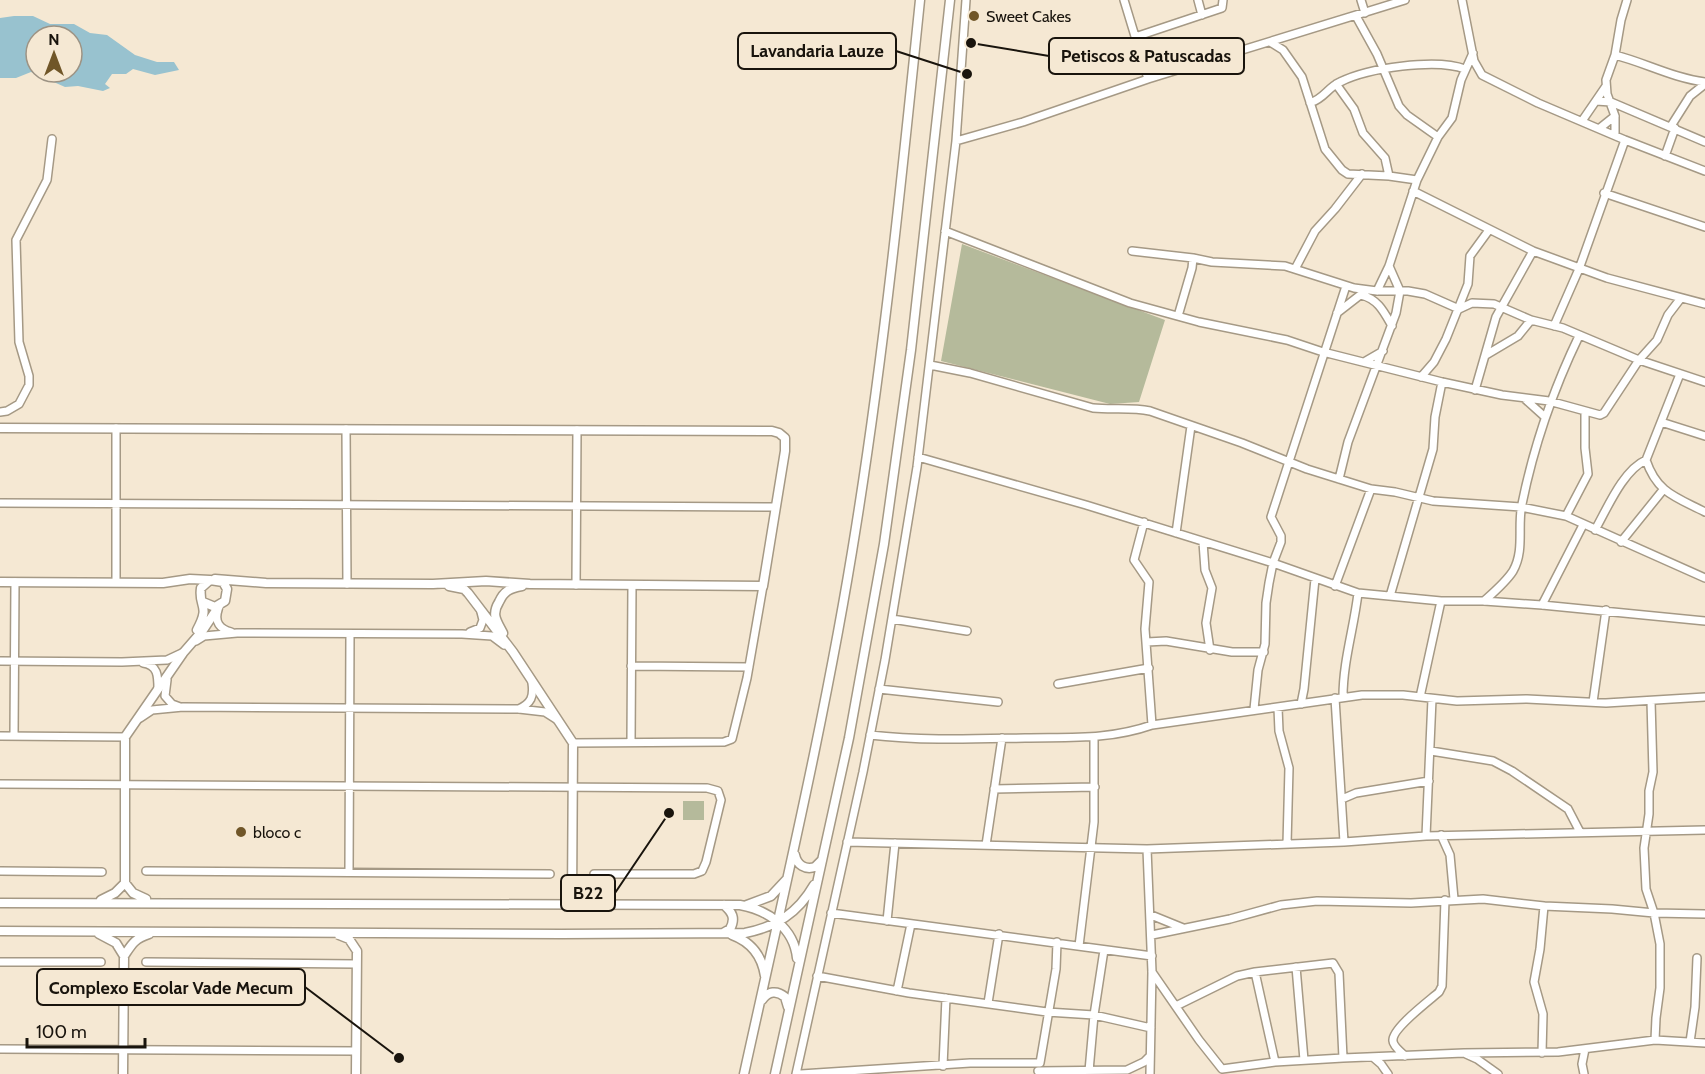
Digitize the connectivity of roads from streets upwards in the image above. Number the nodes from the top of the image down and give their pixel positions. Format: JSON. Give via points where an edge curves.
{"nodes":[{"id":1,"x":920,"y":0,"type":"edge"},
{"id":2,"x":950,"y":0,"type":"edge"},
{"id":3,"x":966,"y":0,"type":"edge"},
{"id":4,"x":1124,"y":0,"type":"edge"},
{"id":5,"x":1198,"y":0,"type":"edge"},
{"id":6,"x":1223,"y":0,"type":"edge"},
{"id":7,"x":1361,"y":0,"type":"edge"},
{"id":8,"x":1405,"y":0,"type":"edge"},
{"id":9,"x":1462,"y":0,"type":"edge"},
{"id":10,"x":1627,"y":0,"type":"edge"},
{"id":11,"x":1365,"y":13,"type":"junction"},
{"id":12,"x":1202,"y":15,"type":"junction"},
{"id":13,"x":1356,"y":16,"type":"junction"},
{"id":14,"x":1136,"y":37,"type":"junction"},
{"id":15,"x":1270,"y":42,"type":"junction"},
{"id":16,"x":1473,"y":53,"type":"junction"},
{"id":17,"x":1615,"y":55,"type":"junction"},
{"id":18,"x":1384,"y":69,"type":"junction"},
{"id":19,"x":1465,"y":69,"type":"junction"},
{"id":20,"x":1149,"y":79,"type":"junction"},
{"id":21,"x":1705,"y":83,"type":"edge"},
{"id":22,"x":1336,"y":84,"type":"junction"},
{"id":23,"x":1606,"y":86,"type":"junction"},
{"id":24,"x":1596,"y":101,"type":"junction"},
{"id":25,"x":1611,"y":102,"type":"junction"},
{"id":26,"x":1310,"y":103,"type":"junction"},
{"id":27,"x":1615,"y":116,"type":"junction"},
{"id":28,"x":1582,"y":121,"type":"junction"},
{"id":29,"x":1673,"y":127,"type":"junction"},
{"id":30,"x":1600,"y":128,"type":"junction"},
{"id":31,"x":1615,"y":135,"type":"junction"},
{"id":32,"x":1438,"y":137,"type":"junction"},
{"id":33,"x":52,"y":139,"type":"dead end"},
{"id":34,"x":1624,"y":140,"type":"junction"},
{"id":35,"x":956,"y":141,"type":"junction"},
{"id":36,"x":1705,"y":142,"type":"edge"},
{"id":37,"x":1665,"y":156,"type":"junction"},
{"id":38,"x":1705,"y":171,"type":"edge"},
{"id":39,"x":1362,"y":174,"type":"junction"},
{"id":40,"x":1389,"y":176,"type":"junction"},
{"id":41,"x":1417,"y":180,"type":"junction"},
{"id":42,"x":1413,"y":190,"type":"junction"},
{"id":43,"x":1604,"y":193,"type":"junction"},
{"id":44,"x":1705,"y":226,"type":"edge"},
{"id":45,"x":1489,"y":230,"type":"junction"},
{"id":46,"x":945,"y":231,"type":"junction"},
{"id":47,"x":1132,"y":251,"type":"dead end"},
{"id":48,"x":1533,"y":251,"type":"junction"},
{"id":49,"x":1193,"y":258,"type":"junction"},
{"id":50,"x":1389,"y":266,"type":"junction"},
{"id":51,"x":1295,"y":269,"type":"junction"},
{"id":52,"x":1579,"y":269,"type":"junction"},
{"id":53,"x":1346,"y":286,"type":"junction"},
{"id":54,"x":1377,"y":291,"type":"junction"},
{"id":55,"x":1400,"y":291,"type":"junction"},
{"id":56,"x":1363,"y":292,"type":"junction"},
{"id":57,"x":1681,"y":298,"type":"junction"},
{"id":58,"x":1705,"y":304,"type":"edge"},
{"id":59,"x":1502,"y":307,"type":"junction"},
{"id":60,"x":1459,"y":309,"type":"junction"},
{"id":61,"x":1338,"y":313,"type":"junction"},
{"id":62,"x":1178,"y":316,"type":"junction"},
{"id":63,"x":1531,"y":320,"type":"junction"},
{"id":64,"x":1392,"y":326,"type":"junction"},
{"id":65,"x":1554,"y":326,"type":"junction"},
{"id":66,"x":1579,"y":336,"type":"junction"},
{"id":67,"x":1383,"y":351,"type":"junction"},
{"id":68,"x":1323,"y":352,"type":"junction"},
{"id":69,"x":1486,"y":355,"type":"junction"},
{"id":70,"x":1639,"y":360,"type":"junction"},
{"id":71,"x":1364,"y":362,"type":"junction"},
{"id":72,"x":930,"y":364,"type":"junction"},
{"id":73,"x":1378,"y":366,"type":"junction"},
{"id":74,"x":1680,"y":374,"type":"junction"},
{"id":75,"x":1421,"y":377,"type":"junction"},
{"id":76,"x":1442,"y":382,"type":"junction"},
{"id":77,"x":1705,"y":382,"type":"edge"},
{"id":78,"x":1475,"y":390,"type":"junction"},
{"id":79,"x":1525,"y":399,"type":"junction"},
{"id":80,"x":1549,"y":401,"type":"junction"},
{"id":81,"x":0,"y":412,"type":"edge"},
{"id":82,"x":1586,"y":412,"type":"junction"},
{"id":83,"x":1545,"y":417,"type":"junction"},
{"id":84,"x":1661,"y":422,"type":"junction"},
{"id":85,"x":1191,"y":426,"type":"junction"},
{"id":86,"x":0,"y":428,"type":"edge"},
{"id":87,"x":116,"y":428,"type":"junction"},
{"id":88,"x":346,"y":429,"type":"junction"},
{"id":89,"x":577,"y":430,"type":"junction"},
{"id":90,"x":1705,"y":436,"type":"edge"},
{"id":91,"x":918,"y":457,"type":"junction"},
{"id":92,"x":1646,"y":460,"type":"junction"},
{"id":93,"x":1288,"y":462,"type":"junction"},
{"id":94,"x":1339,"y":479,"type":"junction"},
{"id":95,"x":1371,"y":489,"type":"junction"},
{"id":96,"x":1663,"y":490,"type":"junction"},
{"id":97,"x":1420,"y":499,"type":"junction"},
{"id":98,"x":0,"y":503,"type":"edge"},
{"id":99,"x":116,"y":503,"type":"junction"},
{"id":100,"x":346,"y":504,"type":"junction"},
{"id":101,"x":577,"y":506,"type":"junction"},
{"id":102,"x":776,"y":507,"type":"junction"},
{"id":103,"x":1521,"y":507,"type":"junction"},
{"id":104,"x":1705,"y":512,"type":"edge"},
{"id":105,"x":1566,"y":516,"type":"junction"},
{"id":106,"x":1144,"y":522,"type":"junction"},
{"id":107,"x":1583,"y":525,"type":"junction"},
{"id":108,"x":1595,"y":530,"type":"junction"},
{"id":109,"x":1176,"y":532,"type":"junction"},
{"id":110,"x":1203,"y":542,"type":"junction"},
{"id":111,"x":1621,"y":542,"type":"junction"},
{"id":112,"x":1273,"y":563,"type":"junction"},
{"id":113,"x":1705,"y":578,"type":"edge"},
{"id":114,"x":212,"y":579,"type":"junction"},
{"id":115,"x":1315,"y":579,"type":"junction"},
{"id":116,"x":486,"y":581,"type":"junction"},
{"id":117,"x":0,"y":582,"type":"edge"},
{"id":118,"x":15,"y":582,"type":"junction"},
{"id":119,"x":116,"y":582,"type":"junction"},
{"id":120,"x":163,"y":583,"type":"junction"},
{"id":121,"x":266,"y":583,"type":"junction"},
{"id":122,"x":347,"y":584,"type":"junction"},
{"id":123,"x":434,"y":584,"type":"junction"},
{"id":124,"x":530,"y":584,"type":"junction"},
{"id":125,"x":576,"y":585,"type":"junction"},
{"id":126,"x":632,"y":585,"type":"junction"},
{"id":127,"x":763,"y":586,"type":"junction"},
{"id":128,"x":1335,"y":586,"type":"junction"},
{"id":129,"x":1358,"y":593,"type":"junction"},
{"id":130,"x":1390,"y":596,"type":"junction"},
{"id":131,"x":500,"y":597,"type":"junction"},
{"id":132,"x":227,"y":598,"type":"junction"},
{"id":133,"x":202,"y":599,"type":"junction"},
{"id":134,"x":472,"y":599,"type":"junction"},
{"id":135,"x":1441,"y":601,"type":"junction"},
{"id":136,"x":1484,"y":601,"type":"junction"},
{"id":137,"x":1542,"y":605,"type":"junction"},
{"id":138,"x":219,"y":606,"type":"junction"},
{"id":139,"x":495,"y":606,"type":"junction"},
{"id":140,"x":479,"y":607,"type":"junction"},
{"id":141,"x":1606,"y":610,"type":"junction"},
{"id":142,"x":892,"y":619,"type":"junction"},
{"id":143,"x":1705,"y":621,"type":"edge"},
{"id":144,"x":968,"y":631,"type":"dead end"},
{"id":145,"x":237,"y":633,"type":"junction"},
{"id":146,"x":350,"y":633,"type":"junction"},
{"id":147,"x":462,"y":634,"type":"junction"},
{"id":148,"x":1147,"y":642,"type":"junction"},
{"id":149,"x":185,"y":650,"type":"junction"},
{"id":150,"x":1210,"y":650,"type":"junction"},
{"id":151,"x":513,"y":652,"type":"junction"},
{"id":152,"x":1264,"y":652,"type":"junction"},
{"id":153,"x":0,"y":661,"type":"edge"},
{"id":154,"x":15,"y":661,"type":"junction"},
{"id":155,"x":122,"y":662,"type":"junction"},
{"id":156,"x":631,"y":666,"type":"junction"},
{"id":157,"x":749,"y":667,"type":"junction"},
{"id":158,"x":1149,"y":668,"type":"junction"},
{"id":159,"x":169,"y":674,"type":"junction"},
{"id":160,"x":532,"y":680,"type":"junction"},
{"id":161,"x":1058,"y":684,"type":"dead end"},
{"id":162,"x":158,"y":689,"type":"junction"},
{"id":163,"x":879,"y":689,"type":"junction"},
{"id":164,"x":1339,"y":697,"type":"junction"},
{"id":165,"x":1705,"y":697,"type":"edge"},
{"id":166,"x":1420,"y":698,"type":"junction"},
{"id":167,"x":1432,"y":699,"type":"junction"},
{"id":168,"x":1651,"y":701,"type":"junction"},
{"id":169,"x":998,"y":702,"type":"dead end"},
{"id":170,"x":1593,"y":702,"type":"junction"},
{"id":171,"x":1301,"y":704,"type":"junction"},
{"id":172,"x":183,"y":707,"type":"junction"},
{"id":173,"x":349,"y":708,"type":"junction"},
{"id":174,"x":1278,"y":708,"type":"junction"},
{"id":175,"x":519,"y":709,"type":"junction"},
{"id":176,"x":1254,"y":709,"type":"junction"},
{"id":177,"x":135,"y":721,"type":"junction"},
{"id":178,"x":561,"y":724,"type":"junction"},
{"id":179,"x":1152,"y":724,"type":"junction"},
{"id":180,"x":870,"y":735,"type":"junction"},
{"id":181,"x":0,"y":736,"type":"edge"},
{"id":182,"x":14,"y":736,"type":"junction"},
{"id":183,"x":125,"y":737,"type":"junction"},
{"id":184,"x":1002,"y":738,"type":"junction"},
{"id":185,"x":1094,"y":738,"type":"junction"},
{"id":186,"x":573,"y":742,"type":"junction"},
{"id":187,"x":631,"y":742,"type":"junction"},
{"id":188,"x":1431,"y":751,"type":"junction"},
{"id":189,"x":1430,"y":781,"type":"junction"},
{"id":190,"x":0,"y":784,"type":"edge"},
{"id":191,"x":124,"y":784,"type":"junction"},
{"id":192,"x":349,"y":786,"type":"junction"},
{"id":193,"x":573,"y":787,"type":"junction"},
{"id":194,"x":1095,"y":787,"type":"junction"},
{"id":195,"x":994,"y":789,"type":"junction"},
{"id":196,"x":1342,"y":799,"type":"junction"},
{"id":197,"x":1705,"y":830,"type":"edge"},
{"id":198,"x":1580,"y":832,"type":"junction"},
{"id":199,"x":1645,"y":832,"type":"junction"},
{"id":200,"x":1441,"y":835,"type":"junction"},
{"id":201,"x":1426,"y":836,"type":"junction"},
{"id":202,"x":847,"y":842,"type":"junction"},
{"id":203,"x":1344,"y":842,"type":"junction"},
{"id":204,"x":894,"y":843,"type":"junction"},
{"id":205,"x":1287,"y":844,"type":"junction"},
{"id":206,"x":986,"y":845,"type":"junction"},
{"id":207,"x":1091,"y":847,"type":"junction"},
{"id":208,"x":1147,"y":849,"type":"junction"},
{"id":209,"x":795,"y":851,"type":"junction"},
{"id":210,"x":823,"y":856,"type":"junction"},
{"id":211,"x":791,"y":869,"type":"junction"},
{"id":212,"x":0,"y":871,"type":"edge"},
{"id":213,"x":102,"y":872,"type":"dead end"},
{"id":214,"x":146,"y":872,"type":"dead end"},
{"id":215,"x":349,"y":873,"type":"junction"},
{"id":216,"x":550,"y":874,"type":"dead end"},
{"id":217,"x":594,"y":874,"type":"dead end"},
{"id":218,"x":124,"y":883,"type":"junction"},
{"id":219,"x":1454,"y":899,"type":"junction"},
{"id":220,"x":1445,"y":900,"type":"junction"},
{"id":221,"x":156,"y":902,"type":"junction"},
{"id":222,"x":0,"y":903,"type":"edge"},
{"id":223,"x":93,"y":903,"type":"junction"},
{"id":224,"x":572,"y":904,"type":"junction"},
{"id":225,"x":724,"y":905,"type":"junction"},
{"id":226,"x":740,"y":905,"type":"junction"},
{"id":227,"x":1544,"y":906,"type":"junction"},
{"id":228,"x":831,"y":914,"type":"junction"},
{"id":229,"x":1654,"y":914,"type":"junction"},
{"id":230,"x":1705,"y":914,"type":"edge"},
{"id":231,"x":1151,"y":915,"type":"junction"},
{"id":232,"x":887,"y":921,"type":"junction"},
{"id":233,"x":779,"y":922,"type":"junction"},
{"id":234,"x":911,"y":924,"type":"junction"},
{"id":235,"x":1183,"y":928,"type":"junction"},
{"id":236,"x":0,"y":931,"type":"edge"},
{"id":237,"x":93,"y":931,"type":"junction"},
{"id":238,"x":156,"y":931,"type":"junction"},
{"id":239,"x":336,"y":933,"type":"junction"},
{"id":240,"x":723,"y":933,"type":"junction"},
{"id":241,"x":376,"y":934,"type":"junction"},
{"id":242,"x":999,"y":934,"type":"junction"},
{"id":243,"x":1152,"y":934,"type":"junction"},
{"id":244,"x":1057,"y":942,"type":"junction"},
{"id":245,"x":1079,"y":946,"type":"junction"},
{"id":246,"x":1104,"y":950,"type":"junction"},
{"id":247,"x":357,"y":951,"type":"junction"},
{"id":248,"x":124,"y":956,"type":"junction"},
{"id":249,"x":1152,"y":956,"type":"junction"},
{"id":250,"x":1697,"y":958,"type":"dead end"},
{"id":251,"x":0,"y":962,"type":"edge"},
{"id":252,"x":101,"y":962,"type":"dead end"},
{"id":253,"x":146,"y":962,"type":"dead end"},
{"id":254,"x":357,"y":964,"type":"junction"},
{"id":255,"x":798,"y":965,"type":"junction"},
{"id":256,"x":1296,"y":967,"type":"junction"},
{"id":257,"x":1152,"y":972,"type":"junction"},
{"id":258,"x":1255,"y":972,"type":"junction"},
{"id":259,"x":817,"y":976,"type":"junction"},
{"id":260,"x":765,"y":982,"type":"junction"},
{"id":261,"x":897,"y":991,"type":"junction"},
{"id":262,"x":946,"y":998,"type":"junction"},
{"id":263,"x":988,"y":1003,"type":"junction"},
{"id":264,"x":760,"y":1004,"type":"junction"},
{"id":265,"x":1176,"y":1006,"type":"junction"},
{"id":266,"x":788,"y":1010,"type":"junction"},
{"id":267,"x":1047,"y":1012,"type":"junction"},
{"id":268,"x":1094,"y":1015,"type":"junction"},
{"id":269,"x":1151,"y":1028,"type":"junction"},
{"id":270,"x":1655,"y":1040,"type":"junction"},
{"id":271,"x":1690,"y":1042,"type":"junction"},
{"id":272,"x":1704,"y":1046,"type":"edge"},
{"id":273,"x":1585,"y":1048,"type":"junction"},
{"id":274,"x":0,"y":1049,"type":"edge"},
{"id":275,"x":123,"y":1049,"type":"junction"},
{"id":276,"x":356,"y":1051,"type":"junction"},
{"id":277,"x":1464,"y":1053,"type":"junction"},
{"id":278,"x":1542,"y":1053,"type":"junction"},
{"id":279,"x":1405,"y":1056,"type":"junction"},
{"id":280,"x":1149,"y":1057,"type":"junction"},
{"id":281,"x":1343,"y":1058,"type":"junction"},
{"id":282,"x":1373,"y":1058,"type":"junction"},
{"id":283,"x":1304,"y":1060,"type":"junction"},
{"id":284,"x":1275,"y":1062,"type":"junction"},
{"id":285,"x":1040,"y":1063,"type":"junction"},
{"id":286,"x":943,"y":1066,"type":"junction"},
{"id":287,"x":1089,"y":1071,"type":"junction"},
{"id":288,"x":1223,"y":1072,"type":"edge"},
{"id":289,"x":1038,"y":1073,"type":"edge"},
{"id":290,"x":123,"y":1074,"type":"edge"},
{"id":291,"x":356,"y":1074,"type":"edge"},
{"id":292,"x":744,"y":1074,"type":"edge"},
{"id":293,"x":775,"y":1074,"type":"edge"},
{"id":294,"x":796,"y":1074,"type":"edge"},
{"id":295,"x":801,"y":1074,"type":"edge"},
{"id":296,"x":1150,"y":1074,"type":"edge"},
{"id":297,"x":1388,"y":1074,"type":"edge"},
{"id":298,"x":1498,"y":1074,"type":"edge"},
{"id":299,"x":1584,"y":1074,"type":"edge"}],
"edges":[{"from":1,"to":209,"type":"street","via":[[869,441],[841,616]]},
{"from":2,"to":210,"type":"street","via":[[898,454],[869,634]]},
{"from":3,"to":35,"type":"street"},
{"from":4,"to":14,"type":"street"},
{"from":5,"to":12,"type":"street"},
{"from":6,"to":12,"type":"street","via":[[1222,8]]},
{"from":7,"to":11,"type":"street"},
{"from":8,"to":11,"type":"street"},
{"from":9,"to":16,"type":"street"},
{"from":10,"to":17,"type":"street"},
{"from":11,"to":13,"type":"street"},
{"from":12,"to":14,"type":"street"},
{"from":13,"to":15,"type":"street"},
{"from":13,"to":18,"type":"street"},
{"from":14,"to":20,"type":"street"},
{"from":15,"to":20,"type":"street"},
{"from":15,"to":26,"type":"street","via":[[1283,50],[1299,72]]},
{"from":16,"to":19,"type":"street"},
{"from":16,"to":28,"type":"street","via":[[1482,75]]},
{"from":17,"to":21,"type":"street"},
{"from":17,"to":23,"type":"street"},
{"from":18,"to":19,"type":"street","via":[[1443,64]]},
{"from":18,"to":22,"type":"street"},
{"from":18,"to":32,"type":"street","via":[[1399,106]]},
{"from":19,"to":32,"type":"street","via":[[1452,118]]},
{"from":20,"to":35,"type":"street"},
{"from":21,"to":29,"type":"street","via":[[1690,96]]},
{"from":22,"to":26,"type":"street","via":[[1321,100]]},
{"from":22,"to":40,"type":"street","via":[[1354,109],[1363,133],[1385,158]]},
{"from":23,"to":24,"type":"street"},
{"from":23,"to":25,"type":"street"},
{"from":24,"to":25,"type":"street"},
{"from":24,"to":28,"type":"street"},
{"from":25,"to":27,"type":"street"},
{"from":25,"to":29,"type":"street"},
{"from":26,"to":39,"type":"street","via":[[1333,160],[1348,174]]},
{"from":27,"to":30,"type":"street"},
{"from":27,"to":31,"type":"street"},
{"from":28,"to":30,"type":"street"},
{"from":29,"to":36,"type":"street"},
{"from":29,"to":37,"type":"street"},
{"from":30,"to":31,"type":"street"},
{"from":31,"to":34,"type":"street"},
{"from":32,"to":41,"type":"street"},
{"from":33,"to":81,"type":"street","via":[[47,180],[15,240],[19,342],[29,385],[19,404]]},
{"from":34,"to":37,"type":"street"},
{"from":34,"to":43,"type":"street"},
{"from":35,"to":46,"type":"street"},
{"from":37,"to":38,"type":"street"},
{"from":39,"to":40,"type":"street"},
{"from":39,"to":51,"type":"street","via":[[1315,231]]},
{"from":40,"to":41,"type":"street"},
{"from":41,"to":42,"type":"street"},
{"from":42,"to":45,"type":"street"},
{"from":42,"to":50,"type":"street"},
{"from":43,"to":44,"type":"street"},
{"from":43,"to":52,"type":"street"},
{"from":45,"to":48,"type":"street"},
{"from":45,"to":60,"type":"street","via":[[1470,256],[1469,278]]},
{"from":46,"to":62,"type":"street","via":[[1130,303]]},
{"from":46,"to":72,"type":"street"},
{"from":47,"to":49,"type":"street"},
{"from":48,"to":52,"type":"street"},
{"from":48,"to":59,"type":"street"},
{"from":49,"to":51,"type":"street"},
{"from":49,"to":62,"type":"street"},
{"from":50,"to":54,"type":"street"},
{"from":50,"to":55,"type":"street"},
{"from":51,"to":53,"type":"street"},
{"from":52,"to":57,"type":"street"},
{"from":52,"to":65,"type":"street"},
{"from":53,"to":56,"type":"street"},
{"from":53,"to":61,"type":"street"},
{"from":54,"to":55,"type":"street"},
{"from":54,"to":56,"type":"street"},
{"from":55,"to":60,"type":"street","via":[[1425,294]]},
{"from":55,"to":64,"type":"street"},
{"from":56,"to":61,"type":"street"},
{"from":56,"to":64,"type":"street","via":[[1383,310]]},
{"from":57,"to":58,"type":"street"},
{"from":57,"to":70,"type":"street","via":[[1657,340]]},
{"from":59,"to":60,"type":"street","via":[[1482,302]]},
{"from":59,"to":63,"type":"street"},
{"from":59,"to":69,"type":"street"},
{"from":60,"to":75,"type":"street","via":[[1434,362]]},
{"from":61,"to":68,"type":"street"},
{"from":62,"to":68,"type":"street"},
{"from":63,"to":65,"type":"street"},
{"from":63,"to":69,"type":"street","via":[[1518,336]]},
{"from":64,"to":67,"type":"street"},
{"from":65,"to":66,"type":"street"},
{"from":66,"to":70,"type":"street"},
{"from":66,"to":80,"type":"street"},
{"from":67,"to":71,"type":"street"},
{"from":67,"to":73,"type":"street"},
{"from":68,"to":71,"type":"street"},
{"from":68,"to":93,"type":"street"},
{"from":69,"to":78,"type":"street"},
{"from":70,"to":74,"type":"street"},
{"from":70,"to":82,"type":"street","via":[[1605,413]]},
{"from":71,"to":73,"type":"street"},
{"from":72,"to":85,"type":"street","via":[[1093,408],[1137,408]]},
{"from":72,"to":91,"type":"street"},
{"from":73,"to":75,"type":"street"},
{"from":73,"to":94,"type":"street","via":[[1348,442]]},
{"from":74,"to":77,"type":"street"},
{"from":74,"to":84,"type":"street"},
{"from":75,"to":76,"type":"street"},
{"from":76,"to":78,"type":"street"},
{"from":76,"to":97,"type":"street","via":[[1433,449]]},
{"from":78,"to":79,"type":"street"},
{"from":79,"to":80,"type":"street"},
{"from":79,"to":83,"type":"street"},
{"from":80,"to":82,"type":"street"},
{"from":80,"to":83,"type":"street"},
{"from":82,"to":105,"type":"street","via":[[1588,474]]},
{"from":83,"to":103,"type":"street"},
{"from":84,"to":90,"type":"street"},
{"from":84,"to":92,"type":"street"},
{"from":85,"to":93,"type":"street"},
{"from":85,"to":109,"type":"street"},
{"from":86,"to":87,"type":"street"},
{"from":87,"to":88,"type":"street"},
{"from":87,"to":99,"type":"street"},
{"from":88,"to":89,"type":"street"},
{"from":88,"to":100,"type":"street"},
{"from":89,"to":101,"type":"street"},
{"from":89,"to":102,"type":"street","via":[[779,433],[784,436],[785,445]]},
{"from":91,"to":106,"type":"street"},
{"from":91,"to":142,"type":"street"},
{"from":92,"to":96,"type":"street"},
{"from":92,"to":108,"type":"street","via":[[1626,477]]},
{"from":93,"to":94,"type":"street"},
{"from":93,"to":112,"type":"street","via":[[1271,517],[1281,536]]},
{"from":94,"to":95,"type":"street"},
{"from":95,"to":97,"type":"street"},
{"from":95,"to":128,"type":"street"},
{"from":96,"to":104,"type":"street"},
{"from":96,"to":111,"type":"street"},
{"from":97,"to":103,"type":"street"},
{"from":97,"to":130,"type":"street"},
{"from":98,"to":99,"type":"street"},
{"from":99,"to":100,"type":"street"},
{"from":99,"to":119,"type":"street"},
{"from":100,"to":101,"type":"street"},
{"from":100,"to":122,"type":"street"},
{"from":101,"to":102,"type":"street"},
{"from":101,"to":125,"type":"street"},
{"from":102,"to":127,"type":"street"},
{"from":103,"to":105,"type":"street"},
{"from":103,"to":136,"type":"street","via":[[1515,567]]},
{"from":105,"to":107,"type":"street"},
{"from":106,"to":109,"type":"street"},
{"from":106,"to":148,"type":"street","via":[[1134,560],[1149,582]]},
{"from":107,"to":108,"type":"street"},
{"from":107,"to":137,"type":"street"},
{"from":108,"to":111,"type":"street"},
{"from":109,"to":110,"type":"street"},
{"from":110,"to":112,"type":"street"},
{"from":110,"to":150,"type":"street","via":[[1205,570],[1212,588],[1206,623]]},
{"from":111,"to":113,"type":"street"},
{"from":112,"to":115,"type":"street"},
{"from":112,"to":152,"type":"street"},
{"from":114,"to":120,"type":"street"},
{"from":114,"to":121,"type":"street"},
{"from":114,"to":132,"type":"street","via":[[225,585]]},
{"from":114,"to":133,"type":"street","via":[[201,588]]},
{"from":115,"to":128,"type":"street"},
{"from":115,"to":171,"type":"street"},
{"from":116,"to":123,"type":"street"},
{"from":116,"to":124,"type":"street"},
{"from":116,"to":131,"type":"street","via":[[499,588]]},
{"from":116,"to":134,"type":"street","via":[[473,590]]},
{"from":117,"to":118,"type":"street"},
{"from":118,"to":119,"type":"street"},
{"from":118,"to":154,"type":"street"},
{"from":119,"to":120,"type":"street"},
{"from":120,"to":133,"type":"street","via":[[193,587]]},
{"from":121,"to":122,"type":"street"},
{"from":121,"to":132,"type":"street","via":[[238,586]]},
{"from":122,"to":123,"type":"street"},
{"from":123,"to":134,"type":"street","via":[[464,589]]},
{"from":124,"to":125,"type":"street"},
{"from":124,"to":131,"type":"street","via":[[509,589]]},
{"from":125,"to":126,"type":"street"},
{"from":126,"to":127,"type":"street"},
{"from":126,"to":156,"type":"street"},
{"from":127,"to":157,"type":"street"},
{"from":128,"to":129,"type":"street"},
{"from":129,"to":130,"type":"street"},
{"from":129,"to":164,"type":"street"},
{"from":130,"to":135,"type":"street"},
{"from":131,"to":139,"type":"street"},
{"from":132,"to":138,"type":"street"},
{"from":133,"to":138,"type":"street","via":[[211,606]]},
{"from":133,"to":149,"type":"street","via":[[203,618]]},
{"from":134,"to":140,"type":"street"},
{"from":135,"to":136,"type":"street"},
{"from":135,"to":166,"type":"street"},
{"from":136,"to":137,"type":"street"},
{"from":137,"to":141,"type":"street"},
{"from":138,"to":145,"type":"street","via":[[218,624]]},
{"from":138,"to":149,"type":"street"},
{"from":139,"to":140,"type":"street"},
{"from":139,"to":151,"type":"street","via":[[496,617]]},
{"from":140,"to":147,"type":"street","via":[[483,620],[480,628]]},
{"from":140,"to":151,"type":"street"},
{"from":141,"to":143,"type":"street"},
{"from":141,"to":170,"type":"street"},
{"from":142,"to":144,"type":"street"},
{"from":142,"to":163,"type":"street"},
{"from":145,"to":146,"type":"street"},
{"from":145,"to":149,"type":"street","via":[[204,636]]},
{"from":146,"to":147,"type":"street"},
{"from":146,"to":173,"type":"street"},
{"from":147,"to":151,"type":"street","via":[[492,636]]},
{"from":148,"to":150,"type":"street","via":[[1166,641]]},
{"from":148,"to":158,"type":"street"},
{"from":149,"to":155,"type":"street","via":[[167,660]]},
{"from":149,"to":159,"type":"street"},
{"from":150,"to":152,"type":"street"},
{"from":151,"to":160,"type":"street"},
{"from":152,"to":176,"type":"street"},
{"from":153,"to":154,"type":"street"},
{"from":154,"to":155,"type":"street"},
{"from":154,"to":182,"type":"street"},
{"from":155,"to":162,"type":"street","via":[[153,667],[157,671]]},
{"from":156,"to":157,"type":"street"},
{"from":156,"to":187,"type":"street"},
{"from":157,"to":187,"type":"street","via":[[734,735],[729,741]]},
{"from":158,"to":161,"type":"street"},
{"from":158,"to":179,"type":"street"},
{"from":159,"to":162,"type":"street"},
{"from":159,"to":172,"type":"street","via":[[165,696],[172,704]]},
{"from":160,"to":175,"type":"street","via":[[532,700]]},
{"from":160,"to":178,"type":"street"},
{"from":162,"to":177,"type":"street"},
{"from":163,"to":169,"type":"street"},
{"from":163,"to":180,"type":"street"},
{"from":164,"to":166,"type":"street"},
{"from":164,"to":171,"type":"street"},
{"from":164,"to":196,"type":"street"},
{"from":165,"to":168,"type":"street"},
{"from":166,"to":167,"type":"street"},
{"from":167,"to":170,"type":"street"},
{"from":167,"to":188,"type":"street"},
{"from":168,"to":170,"type":"street"},
{"from":168,"to":199,"type":"street","via":[[1653,772]]},
{"from":171,"to":174,"type":"street"},
{"from":172,"to":173,"type":"street"},
{"from":172,"to":177,"type":"street","via":[[152,710]]},
{"from":173,"to":175,"type":"street"},
{"from":173,"to":192,"type":"street"},
{"from":174,"to":176,"type":"street"},
{"from":174,"to":205,"type":"street","via":[[1279,731],[1289,768]]},
{"from":175,"to":178,"type":"street","via":[[545,712]]},
{"from":176,"to":179,"type":"street"},
{"from":177,"to":183,"type":"street"},
{"from":178,"to":186,"type":"street"},
{"from":179,"to":185,"type":"street"},
{"from":180,"to":184,"type":"street","via":[[931,740]]},
{"from":180,"to":202,"type":"street"},
{"from":181,"to":182,"type":"street"},
{"from":182,"to":183,"type":"street"},
{"from":183,"to":191,"type":"street"},
{"from":184,"to":185,"type":"street"},
{"from":184,"to":195,"type":"street"},
{"from":185,"to":194,"type":"street"},
{"from":186,"to":187,"type":"street"},
{"from":186,"to":193,"type":"street"},
{"from":188,"to":189,"type":"street"},
{"from":188,"to":198,"type":"street","via":[[1493,761],[1512,771],[1568,809]]},
{"from":189,"to":196,"type":"street","via":[[1356,793]]},
{"from":189,"to":201,"type":"street"},
{"from":190,"to":191,"type":"street"},
{"from":191,"to":192,"type":"street"},
{"from":191,"to":218,"type":"street"},
{"from":192,"to":193,"type":"street"},
{"from":192,"to":215,"type":"street"},
{"from":193,"to":217,"type":"street","via":[[711,788],[720,797],[702,871]]},
{"from":193,"to":224,"type":"street"},
{"from":194,"to":195,"type":"street"},
{"from":194,"to":207,"type":"street"},
{"from":195,"to":206,"type":"street"},
{"from":196,"to":203,"type":"street"},
{"from":197,"to":199,"type":"street"},
{"from":198,"to":199,"type":"street"},
{"from":198,"to":200,"type":"street"},
{"from":199,"to":229,"type":"street","via":[[1646,889]]},
{"from":200,"to":201,"type":"street"},
{"from":200,"to":219,"type":"street","via":[[1450,855]]},
{"from":201,"to":203,"type":"street"},
{"from":202,"to":204,"type":"street"},
{"from":202,"to":228,"type":"street"},
{"from":203,"to":205,"type":"street"},
{"from":204,"to":206,"type":"street"},
{"from":204,"to":232,"type":"street"},
{"from":205,"to":208,"type":"street"},
{"from":206,"to":207,"type":"street"},
{"from":207,"to":208,"type":"street"},
{"from":207,"to":245,"type":"street"},
{"from":208,"to":231,"type":"street"},
{"from":209,"to":210,"type":"street","via":[[798,864],[810,869]]},
{"from":209,"to":211,"type":"street"},
{"from":210,"to":233,"type":"street","via":[[807,897]]},
{"from":210,"to":255,"type":"street"},
{"from":211,"to":226,"type":"street","via":[[771,896],[755,904]]},
{"from":211,"to":233,"type":"street"},
{"from":212,"to":213,"type":"street"},
{"from":214,"to":215,"type":"street"},
{"from":215,"to":216,"type":"street"},
{"from":218,"to":221,"type":"street","via":[[138,897]]},
{"from":218,"to":223,"type":"street","via":[[115,893]]},
{"from":219,"to":220,"type":"street"},
{"from":219,"to":227,"type":"street"},
{"from":220,"to":235,"type":"street","via":[[1281,905]]},
{"from":220,"to":279,"type":"street","via":[[1442,986],[1411,1014],[1394,1038]]},
{"from":221,"to":223,"type":"street"},
{"from":221,"to":224,"type":"street"},
{"from":222,"to":223,"type":"street"},
{"from":224,"to":225,"type":"street"},
{"from":225,"to":226,"type":"street"},
{"from":225,"to":240,"type":"street","via":[[734,920]]},
{"from":226,"to":233,"type":"street","via":[[759,910]]},
{"from":227,"to":229,"type":"street"},
{"from":227,"to":278,"type":"street","via":[[1534,982],[1543,1014]]},
{"from":228,"to":232,"type":"street"},
{"from":228,"to":259,"type":"street"},
{"from":229,"to":230,"type":"street"},
{"from":229,"to":270,"type":"street","via":[[1661,976]]},
{"from":231,"to":235,"type":"street"},
{"from":231,"to":243,"type":"street"},
{"from":232,"to":234,"type":"street"},
{"from":233,"to":240,"type":"street","via":[[745,933]]},
{"from":233,"to":255,"type":"street","via":[[793,941]]},
{"from":233,"to":260,"type":"street"},
{"from":234,"to":242,"type":"street"},
{"from":234,"to":261,"type":"street"},
{"from":235,"to":243,"type":"street"},
{"from":236,"to":237,"type":"street"},
{"from":237,"to":238,"type":"street"},
{"from":237,"to":248,"type":"street","via":[[110,938]]},
{"from":238,"to":239,"type":"street"},
{"from":238,"to":248,"type":"street","via":[[131,942]]},
{"from":239,"to":241,"type":"street"},
{"from":239,"to":247,"type":"street","via":[[349,939]]},
{"from":240,"to":241,"type":"street"},
{"from":240,"to":260,"type":"street","via":[[751,946],[763,966]]},
{"from":241,"to":247,"type":"street","via":[[364,940]]},
{"from":242,"to":244,"type":"street"},
{"from":242,"to":263,"type":"street"},
{"from":243,"to":249,"type":"street"},
{"from":244,"to":245,"type":"street"},
{"from":244,"to":267,"type":"street"},
{"from":245,"to":246,"type":"street"},
{"from":246,"to":249,"type":"street"},
{"from":246,"to":268,"type":"street"},
{"from":247,"to":254,"type":"street"},
{"from":248,"to":275,"type":"street"},
{"from":249,"to":257,"type":"street"},
{"from":250,"to":271,"type":"street"},
{"from":251,"to":252,"type":"street"},
{"from":253,"to":254,"type":"street"},
{"from":254,"to":276,"type":"street"},
{"from":255,"to":266,"type":"street"},
{"from":256,"to":258,"type":"street"},
{"from":256,"to":281,"type":"street","via":[[1333,963],[1340,973]]},
{"from":256,"to":283,"type":"street"},
{"from":257,"to":265,"type":"street"},
{"from":257,"to":269,"type":"street"},
{"from":258,"to":265,"type":"street","via":[[1237,976]]},
{"from":258,"to":284,"type":"street"},
{"from":259,"to":261,"type":"street"},
{"from":259,"to":294,"type":"street"},
{"from":260,"to":264,"type":"street"},
{"from":261,"to":262,"type":"street"},
{"from":262,"to":263,"type":"street"},
{"from":262,"to":286,"type":"street"},
{"from":263,"to":267,"type":"street"},
{"from":264,"to":266,"type":"street","via":[[765,995],[777,992],[787,1001]]},
{"from":264,"to":292,"type":"street"},
{"from":265,"to":288,"type":"street"},
{"from":266,"to":293,"type":"street"},
{"from":267,"to":268,"type":"street"},
{"from":267,"to":285,"type":"street"},
{"from":268,"to":269,"type":"street"},
{"from":268,"to":287,"type":"street"},
{"from":269,"to":280,"type":"street"},
{"from":270,"to":271,"type":"street"},
{"from":270,"to":273,"type":"street"},
{"from":271,"to":272,"type":"street"},
{"from":273,"to":278,"type":"street"},
{"from":273,"to":299,"type":"street"},
{"from":274,"to":275,"type":"street"},
{"from":275,"to":276,"type":"street"},
{"from":275,"to":290,"type":"street"},
{"from":276,"to":291,"type":"street"},
{"from":277,"to":278,"type":"street"},
{"from":277,"to":279,"type":"street"},
{"from":277,"to":298,"type":"street"},
{"from":279,"to":282,"type":"street"},
{"from":280,"to":287,"type":"street","via":[[1127,1070]]},
{"from":280,"to":296,"type":"street"},
{"from":281,"to":282,"type":"street"},
{"from":281,"to":283,"type":"street"},
{"from":282,"to":297,"type":"street"},
{"from":283,"to":284,"type":"street"},
{"from":284,"to":288,"type":"street"},
{"from":285,"to":286,"type":"street"},
{"from":285,"to":289,"type":"street"},
{"from":286,"to":295,"type":"street"},
{"from":287,"to":289,"type":"street"}]}
